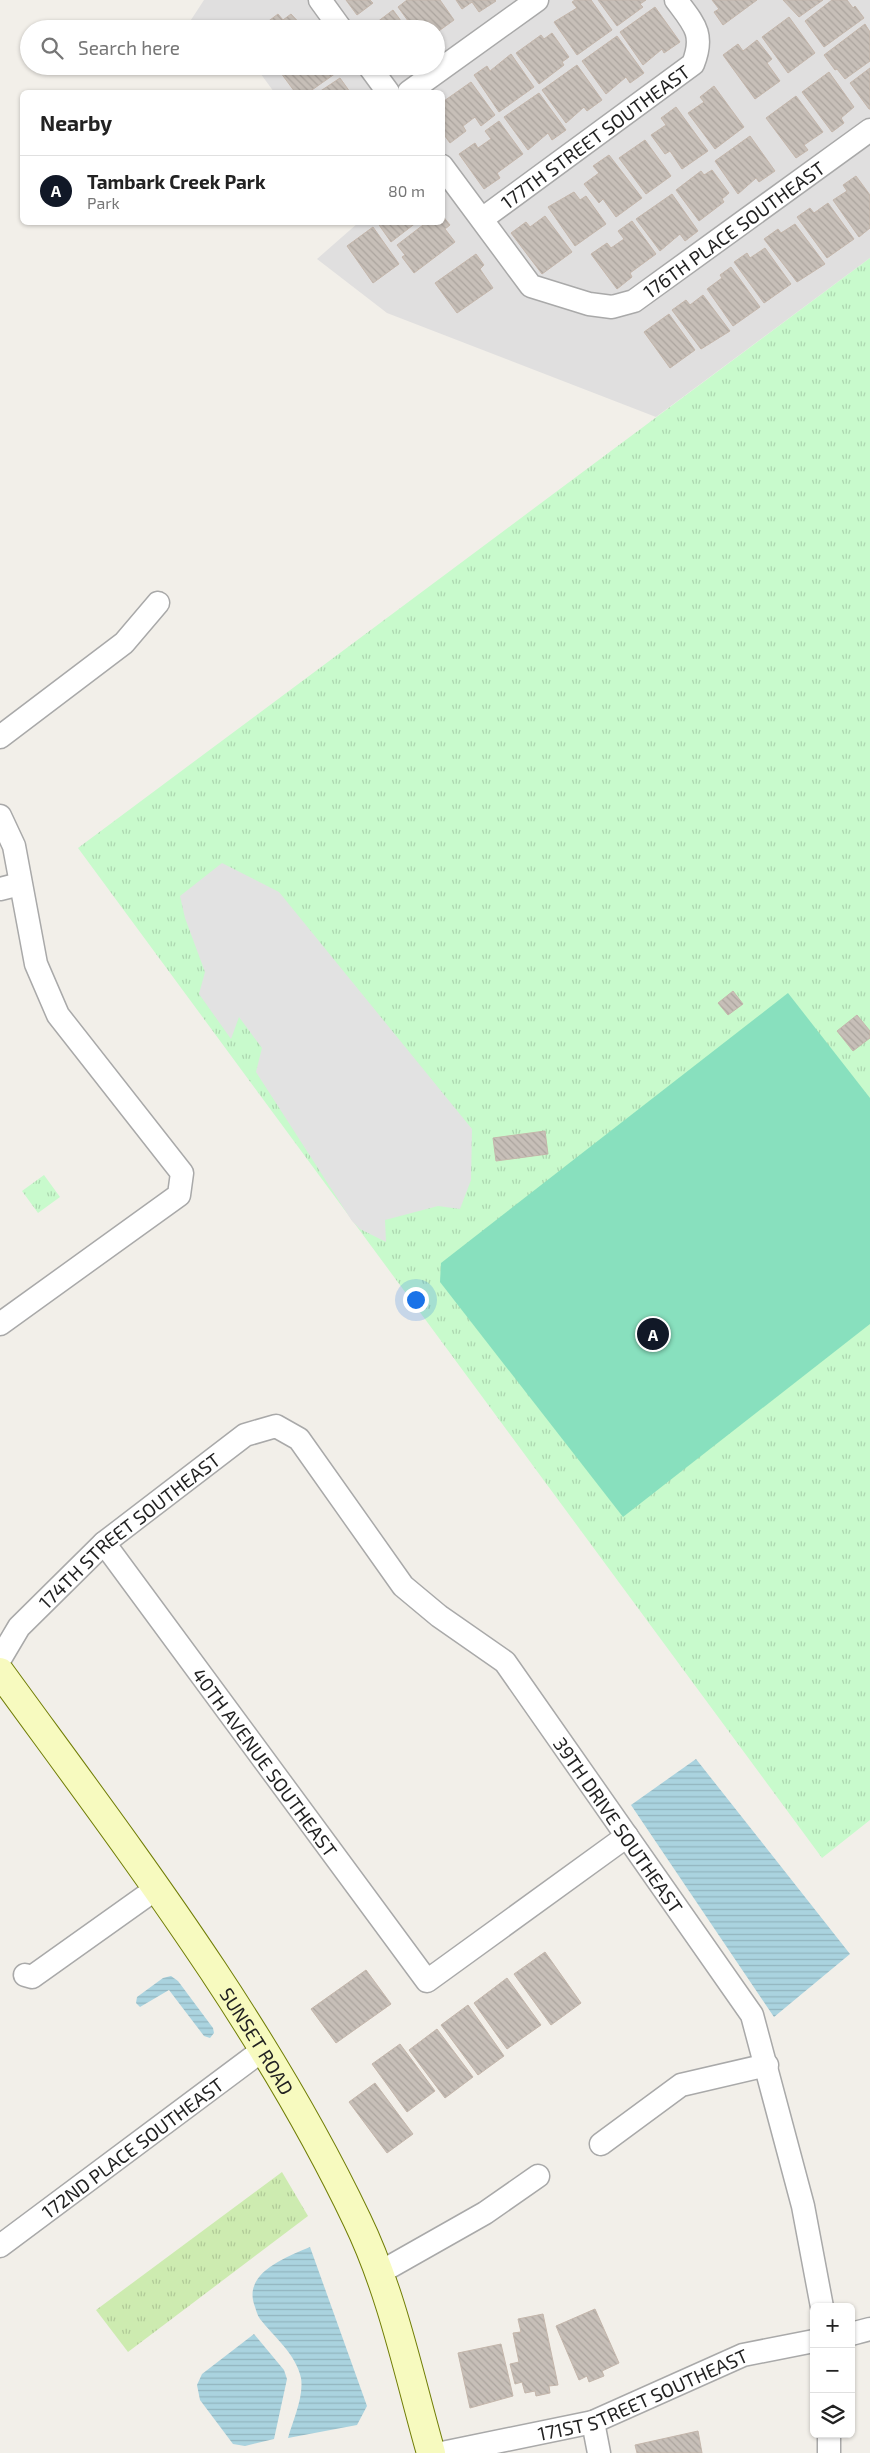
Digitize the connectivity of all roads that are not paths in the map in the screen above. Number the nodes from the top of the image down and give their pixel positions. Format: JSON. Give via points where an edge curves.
{"nodes":[{"id":1,"x":320,"y":0,"type":"edge"},
{"id":2,"x":537,"y":0,"type":"edge"},
{"id":3,"x":676,"y":0,"type":"edge"},
{"id":4,"x":334,"y":20,"type":"edge"},
{"id":5,"x":445,"y":66,"type":"edge"},
{"id":6,"x":376,"y":75,"type":"edge"},
{"id":7,"x":433,"y":75,"type":"edge"},
{"id":8,"x":387,"y":90,"type":"edge"},
{"id":9,"x":412,"y":90,"type":"edge"},
{"id":10,"x":870,"y":130,"type":"edge"},
{"id":11,"x":445,"y":170,"type":"edge"},
{"id":12,"x":482,"y":219,"type":"junction"},
{"id":13,"x":158,"y":603,"type":"dead end"},
{"id":14,"x":0,"y":737,"type":"edge"},
{"id":15,"x":0,"y":816,"type":"edge"},
{"id":16,"x":10,"y":887,"type":"edge"},
{"id":17,"x":0,"y":1324,"type":"edge"},
{"id":18,"x":276,"y":1426,"type":"joint"},
{"id":19,"x":104,"y":1543,"type":"junction"},
{"id":20,"x":0,"y":1659,"type":"edge"},
{"id":21,"x":0,"y":1672,"type":"edge"},
{"id":22,"x":627,"y":1836,"type":"junction"},
{"id":23,"x":157,"y":1888,"type":"junction"},
{"id":24,"x":25,"y":1975,"type":"dead end"},
{"id":25,"x":264,"y":2049,"type":"junction"},
{"id":26,"x":767,"y":2065,"type":"junction"},
{"id":27,"x":601,"y":2144,"type":"dead end"},
{"id":28,"x":538,"y":2176,"type":"dead end"},
{"id":29,"x":0,"y":2246,"type":"edge"},
{"id":30,"x":379,"y":2273,"type":"junction"},
{"id":31,"x":821,"y":2303,"type":"edge"},
{"id":32,"x":870,"y":2329,"type":"edge"},
{"id":33,"x":855,"y":2333,"type":"edge"},
{"id":34,"x":810,"y":2342,"type":"edge"},
{"id":35,"x":593,"y":2422,"type":"junction"},
{"id":36,"x":828,"y":2438,"type":"edge"},
{"id":37,"x":430,"y":2453,"type":"edge"},
{"id":38,"x":442,"y":2453,"type":"edge"},
{"id":39,"x":599,"y":2453,"type":"edge"},
{"id":40,"x":829,"y":2453,"type":"edge"}],
"edges":[{"from":1,"to":4,"type":"street"},
{"from":2,"to":5,"type":"street"},
{"from":3,"to":12,"type":"street","name":"177TH STREET SOUTHEAST","via":[[695,26],[700,48],[693,64]]},
{"from":6,"to":8,"type":"street"},
{"from":7,"to":9,"type":"street"},
{"from":10,"to":12,"type":"street","name":"176TH PLACE SOUTHEAST","via":[[634,300],[612,307],[589,304],[531,286]]},
{"from":11,"to":12,"type":"street","name":"176TH PLACE SOUTHEAST"},
{"from":13,"to":14,"type":"street","via":[[124,643]]},
{"from":15,"to":16,"type":"street","via":[[14,846]]},
{"from":16,"to":17,"type":"street","via":[[36,964],[58,1014],[182,1173],[179,1196]]},
{"from":18,"to":19,"type":"street","name":"174TH STREET SOUTHEAST","via":[[245,1435]]},
{"from":18,"to":22,"type":"street","name":"39TH DRIVE SOUTHEAST","via":[[299,1439],[403,1586],[439,1616],[505,1662]]},
{"from":19,"to":20,"type":"street","name":"174TH STREET SOUTHEAST","via":[[19,1627]]},
{"from":19,"to":22,"type":"street","name":"40TH AVENUE SOUTHEAST","via":[[427,1981]]},
{"from":21,"to":23,"type":"street","name":"SUNSET ROAD"},
{"from":22,"to":26,"type":"street","name":"39TH DRIVE SOUTHEAST","via":[[752,2015]]},
{"from":23,"to":24,"type":"street","via":[[32,1976]]},
{"from":23,"to":25,"type":"street","name":"SUNSET ROAD"},
{"from":25,"to":29,"type":"street","name":"172ND PLACE SOUTHEAST"},
{"from":25,"to":30,"type":"street","name":"SUNSET ROAD","via":[[278,2069],[358,2221]]},
{"from":26,"to":27,"type":"street","via":[[680,2085]]},
{"from":26,"to":31,"type":"street","name":"39TH DRIVE SOUTHEAST","via":[[803,2206]]},
{"from":28,"to":30,"type":"street","via":[[485,2213]]},
{"from":30,"to":37,"type":"street","name":"SUNSET ROAD"},
{"from":32,"to":33,"type":"street"},
{"from":34,"to":35,"type":"street","name":"171ST STREET SOUTHEAST","via":[[743,2355]]},
{"from":35,"to":38,"type":"street","name":"171ST STREET SOUTHEAST"},
{"from":35,"to":39,"type":"street"},
{"from":36,"to":40,"type":"street"}]}
